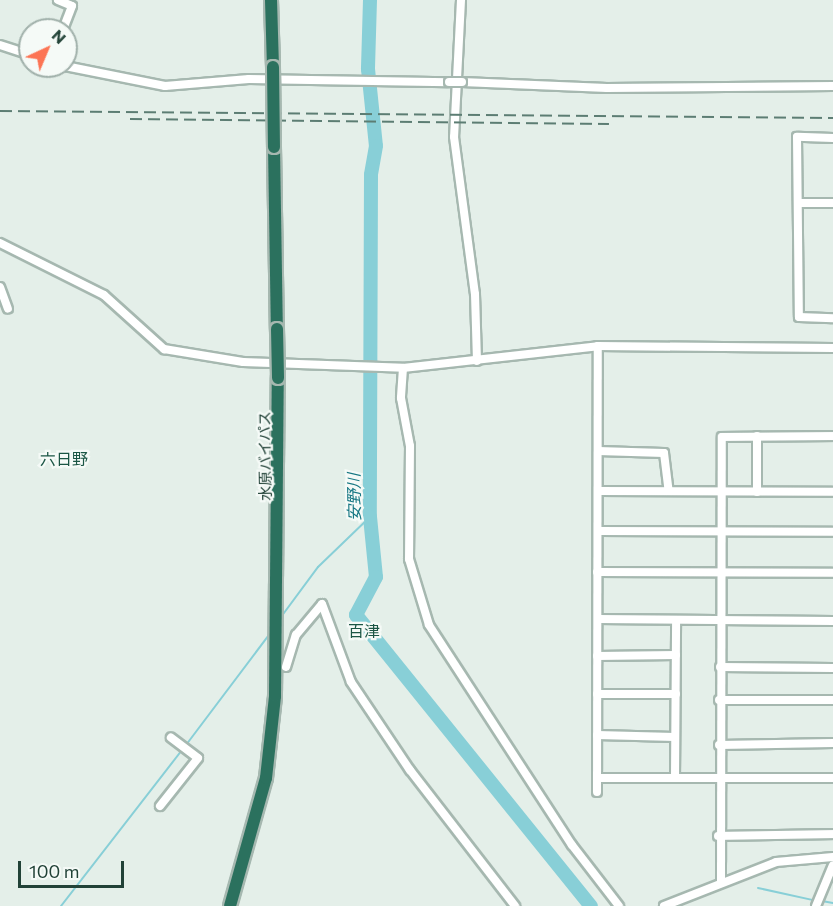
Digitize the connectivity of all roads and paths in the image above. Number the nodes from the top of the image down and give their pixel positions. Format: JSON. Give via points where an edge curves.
{"nodes":[{"id":1,"x":58,"y":0,"type":"edge"},
{"id":2,"x":271,"y":0,"type":"edge"},
{"id":3,"x":461,"y":0,"type":"edge"},
{"id":4,"x":68,"y":18,"type":"edge"},
{"id":5,"x":0,"y":45,"type":"edge"},
{"id":6,"x":18,"y":51,"type":"edge"},
{"id":7,"x":78,"y":69,"type":"edge"},
{"id":8,"x":833,"y":86,"type":"edge"},
{"id":9,"x":833,"y":138,"type":"edge"},
{"id":10,"x":801,"y":202,"type":"junction"},
{"id":11,"x":833,"y":203,"type":"edge"},
{"id":12,"x":0,"y":243,"type":"edge"},
{"id":13,"x":0,"y":287,"type":"edge"},
{"id":14,"x":8,"y":309,"type":"dead end"},
{"id":15,"x":833,"y":318,"type":"edge"},
{"id":16,"x":598,"y":346,"type":"junction"},
{"id":17,"x":833,"y":348,"type":"edge"},
{"id":18,"x":477,"y":361,"type":"junction"},
{"id":19,"x":403,"y":368,"type":"junction"},
{"id":20,"x":757,"y":436,"type":"junction"},
{"id":21,"x":833,"y":436,"type":"edge"},
{"id":22,"x":598,"y":451,"type":"junction"},
{"id":23,"x":598,"y":491,"type":"junction"},
{"id":24,"x":669,"y":491,"type":"junction"},
{"id":25,"x":721,"y":491,"type":"junction"},
{"id":26,"x":757,"y":492,"type":"junction"},
{"id":27,"x":833,"y":492,"type":"edge"},
{"id":28,"x":597,"y":531,"type":"junction"},
{"id":29,"x":721,"y":531,"type":"junction"},
{"id":30,"x":833,"y":532,"type":"edge"},
{"id":31,"x":597,"y":572,"type":"junction"},
{"id":32,"x":720,"y":573,"type":"junction"},
{"id":33,"x":833,"y":573,"type":"edge"},
{"id":34,"x":597,"y":619,"type":"junction"},
{"id":35,"x":676,"y":620,"type":"junction"},
{"id":36,"x":720,"y":620,"type":"junction"},
{"id":37,"x":833,"y":621,"type":"edge"},
{"id":38,"x":676,"y":655,"type":"junction"},
{"id":39,"x":597,"y":656,"type":"junction"},
{"id":40,"x":286,"y":667,"type":"dead end"},
{"id":41,"x":720,"y":668,"type":"junction"},
{"id":42,"x":833,"y":668,"type":"edge"},
{"id":43,"x":597,"y":694,"type":"junction"},
{"id":44,"x":676,"y":694,"type":"junction"},
{"id":45,"x":719,"y":700,"type":"junction"},
{"id":46,"x":833,"y":700,"type":"edge"},
{"id":47,"x":597,"y":735,"type":"junction"},
{"id":48,"x":675,"y":737,"type":"junction"},
{"id":49,"x":171,"y":738,"type":"dead end"},
{"id":50,"x":833,"y":743,"type":"edge"},
{"id":51,"x":719,"y":745,"type":"junction"},
{"id":52,"x":597,"y":778,"type":"junction"},
{"id":53,"x":675,"y":778,"type":"junction"},
{"id":54,"x":718,"y":778,"type":"junction"},
{"id":55,"x":833,"y":778,"type":"edge"},
{"id":56,"x":597,"y":792,"type":"dead end"},
{"id":57,"x":160,"y":806,"type":"dead end"},
{"id":58,"x":833,"y":834,"type":"edge"},
{"id":59,"x":718,"y":836,"type":"junction"},
{"id":60,"x":833,"y":857,"type":"edge"},
{"id":61,"x":833,"y":865,"type":"edge"},
{"id":62,"x":721,"y":883,"type":"junction"},
{"id":63,"x":830,"y":888,"type":"edge"},
{"id":64,"x":230,"y":906,"type":"edge"},
{"id":65,"x":514,"y":906,"type":"edge"},
{"id":66,"x":619,"y":906,"type":"edge"},
{"id":67,"x":664,"y":906,"type":"edge"},
{"id":68,"x":816,"y":906,"type":"edge"}],
"edges":[{"from":1,"to":4,"type":"street","via":[[72,6]]},
{"from":2,"to":64,"type":"highway","name":"水原バイパス","bridge":true,"via":[[281,520],[275,696],[266,778]]},
{"from":3,"to":18,"type":"street","via":[[454,137],[475,294]]},
{"from":5,"to":6,"type":"street"},
{"from":7,"to":8,"type":"street","bridge":true,"via":[[165,86],[326,80],[607,88]]},
{"from":9,"to":10,"type":"street","via":[[797,137]]},
{"from":10,"to":11,"type":"street"},
{"from":10,"to":15,"type":"street","via":[[800,317]]},
{"from":12,"to":19,"type":"street","via":[[104,295],[167,350],[320,367]]},
{"from":13,"to":14,"type":"street"},
{"from":16,"to":17,"type":"street"},
{"from":16,"to":18,"type":"street"},
{"from":16,"to":22,"type":"street"},
{"from":18,"to":19,"type":"street"},
{"from":19,"to":66,"type":"street","via":[[401,398],[410,446],[409,558],[429,625],[572,845]]},
{"from":20,"to":21,"type":"street"},
{"from":20,"to":25,"type":"street","via":[[722,437]]},
{"from":20,"to":26,"type":"street"},
{"from":22,"to":23,"type":"street"},
{"from":22,"to":24,"type":"street","via":[[664,453]]},
{"from":23,"to":24,"type":"street"},
{"from":23,"to":28,"type":"street"},
{"from":24,"to":25,"type":"street"},
{"from":25,"to":26,"type":"street"},
{"from":25,"to":29,"type":"street"},
{"from":26,"to":27,"type":"street"},
{"from":28,"to":29,"type":"street"},
{"from":28,"to":31,"type":"street"},
{"from":29,"to":30,"type":"street"},
{"from":29,"to":32,"type":"street"},
{"from":31,"to":32,"type":"street"},
{"from":31,"to":34,"type":"street"},
{"from":32,"to":33,"type":"street"},
{"from":32,"to":36,"type":"street"},
{"from":34,"to":35,"type":"street"},
{"from":34,"to":39,"type":"street"},
{"from":35,"to":36,"type":"street"},
{"from":35,"to":38,"type":"street"},
{"from":36,"to":37,"type":"street"},
{"from":36,"to":41,"type":"street"},
{"from":38,"to":39,"type":"street"},
{"from":38,"to":44,"type":"street"},
{"from":39,"to":43,"type":"street"},
{"from":40,"to":65,"type":"street","via":[[296,634],[322,603],[357,691]]},
{"from":41,"to":42,"type":"street"},
{"from":41,"to":45,"type":"street"},
{"from":43,"to":44,"type":"street"},
{"from":43,"to":47,"type":"street"},
{"from":44,"to":48,"type":"street"},
{"from":45,"to":46,"type":"street"},
{"from":45,"to":51,"type":"street"},
{"from":47,"to":48,"type":"street"},
{"from":47,"to":52,"type":"street"},
{"from":48,"to":53,"type":"street"},
{"from":49,"to":57,"type":"street","via":[[198,759]]},
{"from":50,"to":51,"type":"street"},
{"from":51,"to":54,"type":"street"},
{"from":52,"to":53,"type":"street"},
{"from":52,"to":56,"type":"street"},
{"from":53,"to":54,"type":"street"},
{"from":54,"to":55,"type":"street"},
{"from":54,"to":59,"type":"street"},
{"from":58,"to":59,"type":"street"},
{"from":59,"to":62,"type":"street"},
{"from":60,"to":62,"type":"street","via":[[776,862]]},
{"from":61,"to":63,"type":"street"},
{"from":62,"to":67,"type":"street"},
{"from":63,"to":68,"type":"street"}]}
